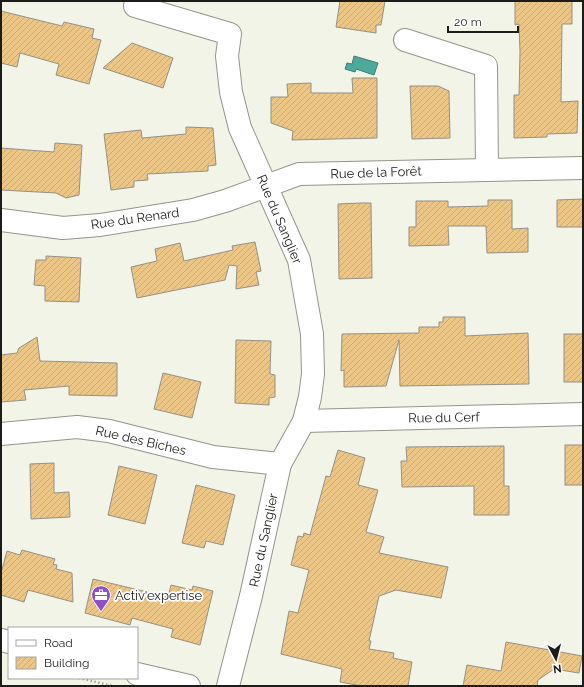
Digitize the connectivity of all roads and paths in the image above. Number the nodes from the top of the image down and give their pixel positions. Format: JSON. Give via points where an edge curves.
{"nodes":[{"id":1,"x":135,"y":6,"type":"dead end"},
{"id":2,"x":404,"y":40,"type":"dead end"},
{"id":3,"x":583,"y":168,"type":"edge"},
{"id":4,"x":487,"y":169,"type":"junction"},
{"id":5,"x":266,"y":186,"type":"junction"},
{"id":6,"x":1,"y":220,"type":"edge"},
{"id":7,"x":583,"y":414,"type":"edge"},
{"id":8,"x":304,"y":421,"type":"junction"},
{"id":9,"x":1,"y":434,"type":"edge"},
{"id":10,"x":280,"y":464,"type":"junction"},
{"id":11,"x":138,"y":674,"type":"edge"},
{"id":12,"x":83,"y":679,"type":"edge"},
{"id":13,"x":179,"y":685,"type":"edge"},
{"id":14,"x":113,"y":686,"type":"edge"},
{"id":15,"x":228,"y":686,"type":"edge"}],
"edges":[{"from":1,"to":5,"type":"street","name":"Rue du Sanglier","via":[[230,34],[226,56],[231,92],[240,128]]},
{"from":2,"to":4,"type":"street","via":[[486,66]]},
{"from":3,"to":4,"type":"street","name":"Rue de la Forêt"},
{"from":4,"to":5,"type":"street","name":"Rue de la Forêt","via":[[299,174]]},
{"from":5,"to":6,"type":"street","name":"Rue du Renard","via":[[193,210],[100,224],[63,228]]},
{"from":5,"to":8,"type":"street","name":"Rue du Sanglier","via":[[299,260],[312,334],[313,374]]},
{"from":7,"to":8,"type":"street","name":"Rue du Cerf"},
{"from":8,"to":10,"type":"street","name":"Rue du Sanglier"},
{"from":9,"to":10,"type":"street","name":"Rue des Biches","via":[[77,427],[109,431],[213,457]]},
{"from":10,"to":15,"type":"street","name":"Rue du Sanglier"},
{"from":11,"to":13,"type":"street"},
{"from":12,"to":14,"type":"path"}]}
